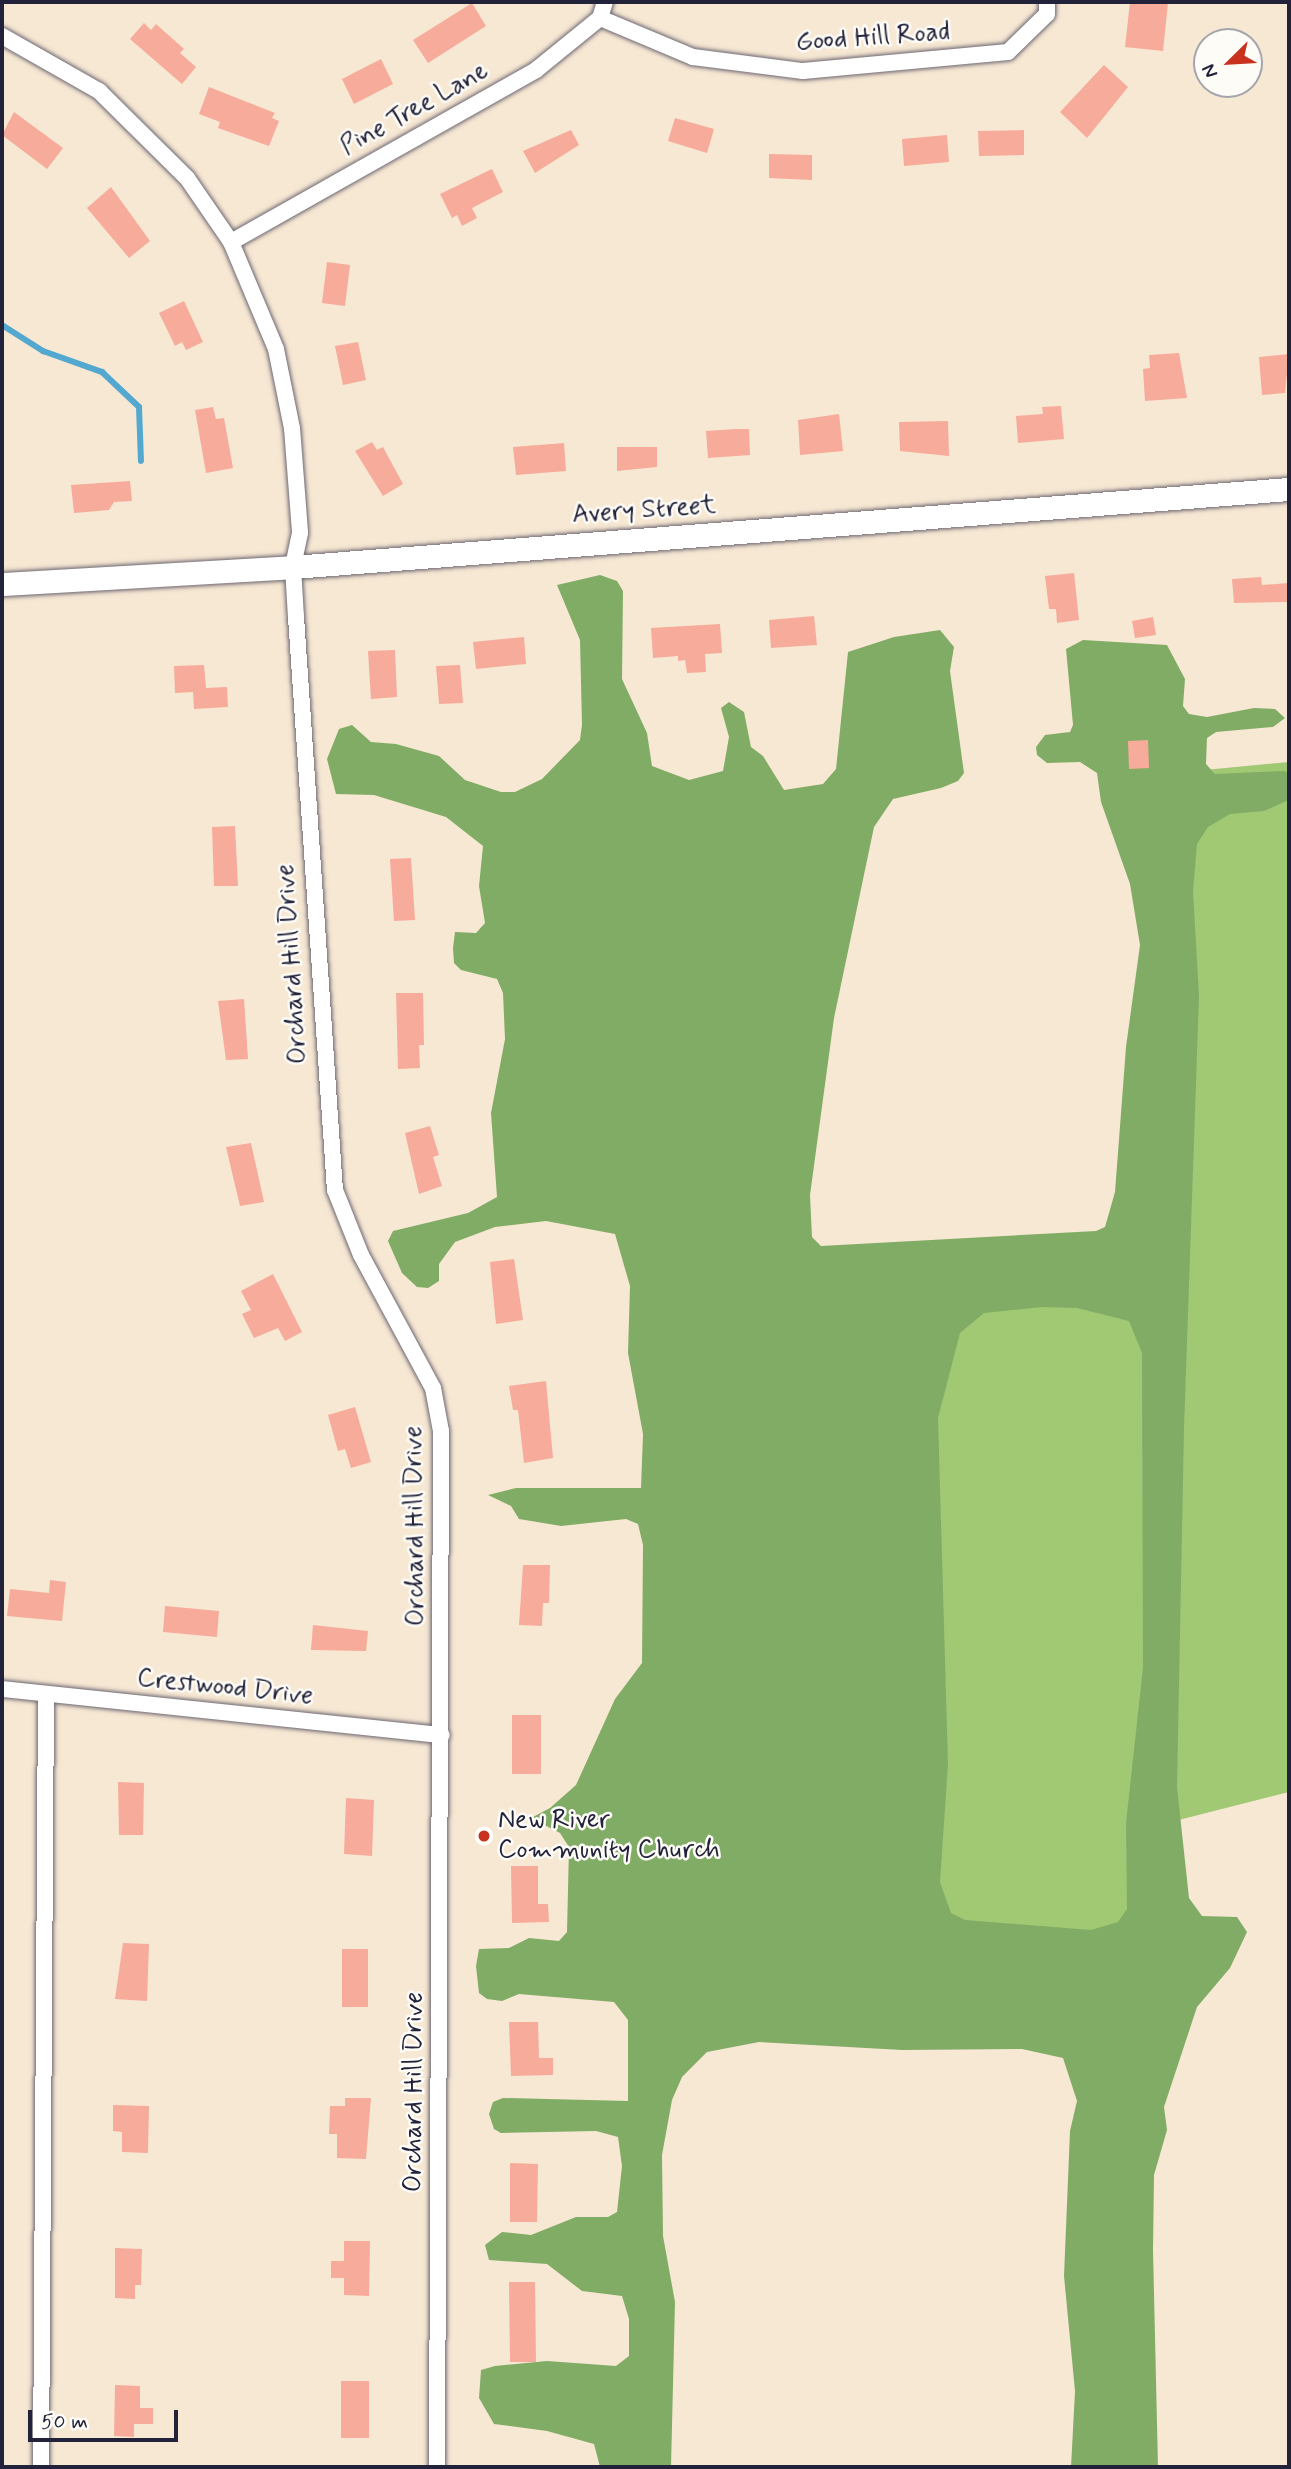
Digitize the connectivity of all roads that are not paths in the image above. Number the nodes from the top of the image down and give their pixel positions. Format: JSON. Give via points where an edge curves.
{"nodes":[{"id":1,"x":605,"y":2,"type":"edge"},
{"id":2,"x":1047,"y":2,"type":"edge"},
{"id":3,"x":600,"y":18,"type":"junction"},
{"id":4,"x":2,"y":36,"type":"edge"},
{"id":5,"x":231,"y":242,"type":"junction"},
{"id":6,"x":1289,"y":489,"type":"edge"},
{"id":7,"x":293,"y":567,"type":"junction"},
{"id":8,"x":2,"y":584,"type":"edge"},
{"id":9,"x":2,"y":1689,"type":"edge"},
{"id":10,"x":46,"y":1694,"type":"junction"},
{"id":11,"x":442,"y":1735,"type":"junction"},
{"id":12,"x":41,"y":2467,"type":"edge"},
{"id":13,"x":437,"y":2467,"type":"edge"}],
"edges":[{"from":1,"to":3,"type":"street"},
{"from":2,"to":3,"type":"street","name":"Good Hill Road","via":[[1047,14],[1008,52],[803,71],[693,57]]},
{"from":3,"to":5,"type":"street","name":"Pine Tree Lane","via":[[536,70]]},
{"from":4,"to":5,"type":"street","name":"Orchard Hill Drive","via":[[99,91],[187,178]]},
{"from":5,"to":7,"type":"street","name":"Orchard Hill Drive","via":[[276,349],[292,428],[300,533]]},
{"from":6,"to":7,"type":"main road","name":"Avery Street"},
{"from":7,"to":8,"type":"main road","name":"Avery Street"},
{"from":7,"to":11,"type":"street","name":"Orchard Hill Drive","via":[[335,1190],[361,1255],[433,1388],[442,1431]]},
{"from":9,"to":10,"type":"street","name":"Crestwood Drive"},
{"from":10,"to":11,"type":"street","name":"Crestwood Drive"},
{"from":10,"to":12,"type":"street"},
{"from":11,"to":13,"type":"street","name":"Orchard Hill Drive"}]}
